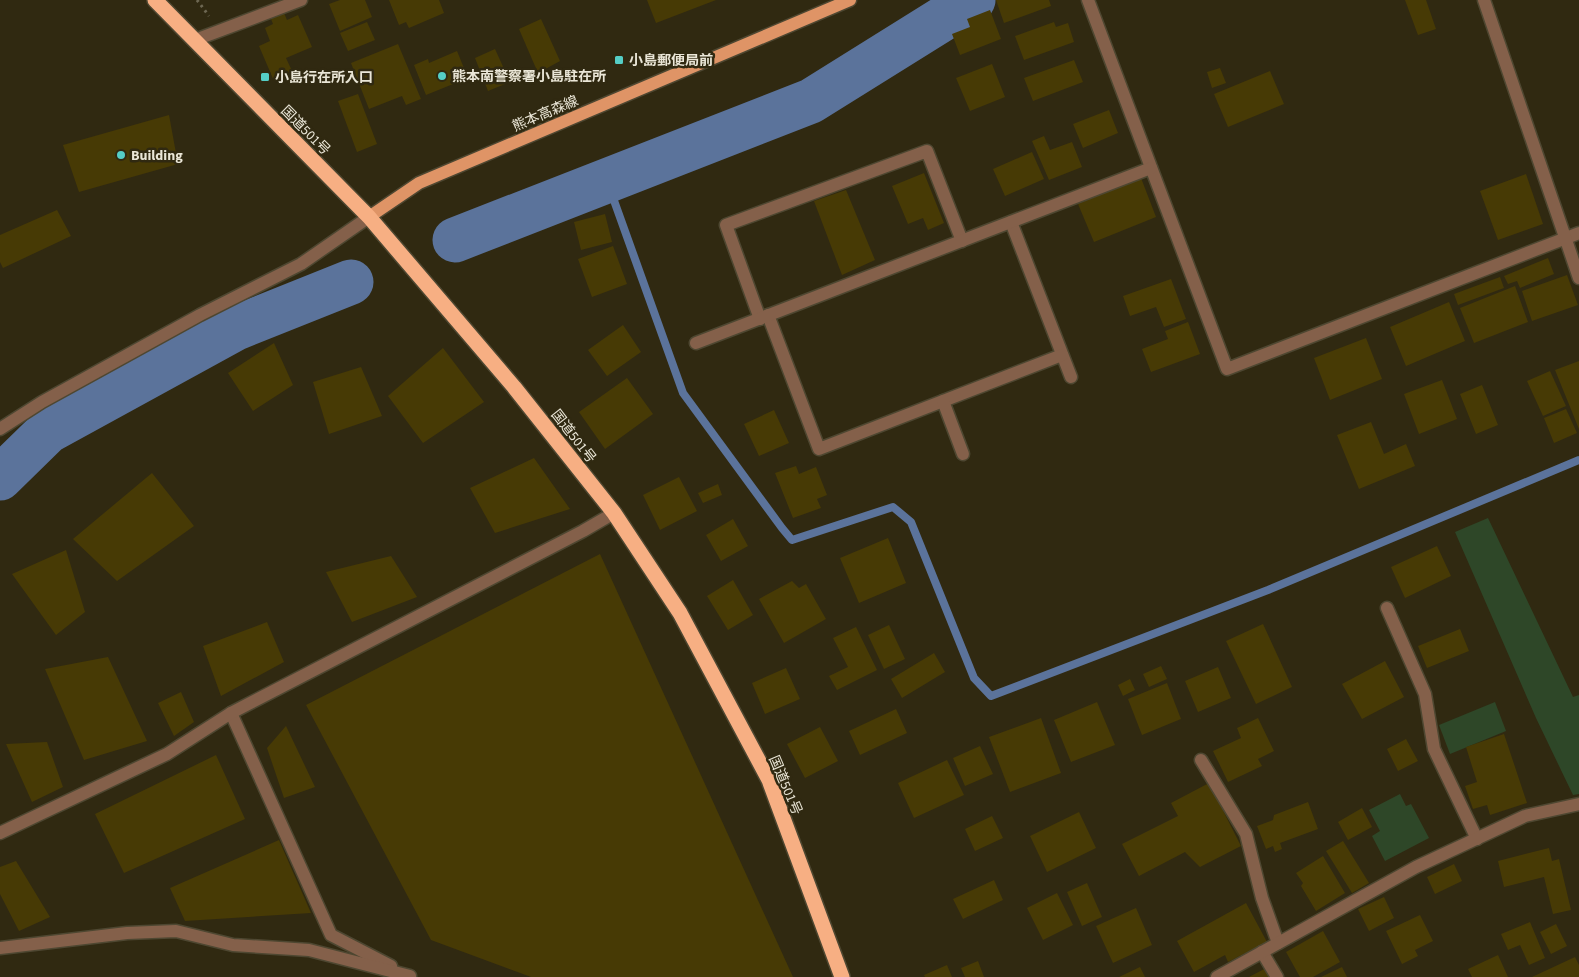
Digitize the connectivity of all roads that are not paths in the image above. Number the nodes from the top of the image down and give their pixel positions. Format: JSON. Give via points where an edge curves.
{"nodes":[{"id":1,"x":155,"y":0,"type":"edge"},
{"id":2,"x":301,"y":0,"type":"edge"},
{"id":3,"x":850,"y":0,"type":"edge"},
{"id":4,"x":1088,"y":0,"type":"edge"},
{"id":5,"x":1484,"y":0,"type":"edge"},
{"id":6,"x":195,"y":40,"type":"junction"},
{"id":7,"x":1152,"y":168,"type":"junction"},
{"id":8,"x":369,"y":218,"type":"junction"},
{"id":9,"x":1012,"y":222,"type":"junction"},
{"id":10,"x":1579,"y":233,"type":"edge"},
{"id":11,"x":1564,"y":239,"type":"junction"},
{"id":12,"x":962,"y":241,"type":"junction"},
{"id":13,"x":1579,"y":278,"type":"edge"},
{"id":14,"x":764,"y":317,"type":"junction"},
{"id":15,"x":696,"y":343,"type":"dead end"},
{"id":16,"x":1062,"y":355,"type":"junction"},
{"id":17,"x":1071,"y":377,"type":"dead end"},
{"id":18,"x":943,"y":401,"type":"junction"},
{"id":19,"x":0,"y":430,"type":"edge"},
{"id":20,"x":963,"y":454,"type":"dead end"},
{"id":21,"x":614,"y":513,"type":"junction"},
{"id":22,"x":1387,"y":608,"type":"dead end"},
{"id":23,"x":231,"y":713,"type":"junction"},
{"id":24,"x":1201,"y":760,"type":"dead end"},
{"id":25,"x":1579,"y":804,"type":"edge"},
{"id":26,"x":0,"y":833,"type":"edge"},
{"id":27,"x":1476,"y":839,"type":"junction"},
{"id":28,"x":1278,"y":943,"type":"junction"},
{"id":29,"x":0,"y":948,"type":"edge"},
{"id":30,"x":1262,"y":952,"type":"junction"},
{"id":31,"x":411,"y":976,"type":"edge"},
{"id":32,"x":842,"y":977,"type":"edge"},
{"id":33,"x":1217,"y":977,"type":"edge"},
{"id":34,"x":1277,"y":977,"type":"edge"}],
"edges":[{"from":1,"to":6,"type":"highway","name":"国道501号"},
{"from":2,"to":6,"type":"street"},
{"from":3,"to":8,"type":"main road","name":"熊本高森線","via":[[419,183]]},
{"from":4,"to":7,"type":"street"},
{"from":5,"to":11,"type":"street"},
{"from":6,"to":8,"type":"highway","name":"国道501号"},
{"from":7,"to":9,"type":"street"},
{"from":7,"to":11,"type":"street","via":[[1228,369]]},
{"from":8,"to":19,"type":"street","via":[[301,264],[75,384]]},
{"from":8,"to":21,"type":"highway","name":"国道501号","via":[[514,387]]},
{"from":9,"to":12,"type":"street"},
{"from":9,"to":16,"type":"street"},
{"from":10,"to":11,"type":"street"},
{"from":11,"to":13,"type":"street"},
{"from":12,"to":14,"type":"street"},
{"from":12,"to":14,"type":"street","via":[[927,151],[726,225]]},
{"from":14,"to":15,"type":"street"},
{"from":14,"to":18,"type":"street","via":[[820,448]]},
{"from":16,"to":17,"type":"street"},
{"from":16,"to":18,"type":"street"},
{"from":18,"to":20,"type":"street"},
{"from":21,"to":23,"type":"street"},
{"from":21,"to":32,"type":"highway","name":"国道501号","via":[[680,613],[770,780]]},
{"from":22,"to":27,"type":"street","via":[[1425,694],[1434,749]]},
{"from":23,"to":26,"type":"street","via":[[167,754]]},
{"from":23,"to":31,"type":"street","via":[[331,935]]},
{"from":24,"to":28,"type":"street","via":[[1246,834],[1262,898]]},
{"from":25,"to":27,"type":"street","via":[[1525,816]]},
{"from":27,"to":28,"type":"street","via":[[1416,867]]},
{"from":28,"to":30,"type":"street"},
{"from":29,"to":31,"type":"street","via":[[127,933],[176,931],[233,945],[309,950]]},
{"from":30,"to":33,"type":"street"},
{"from":30,"to":34,"type":"street"}]}
